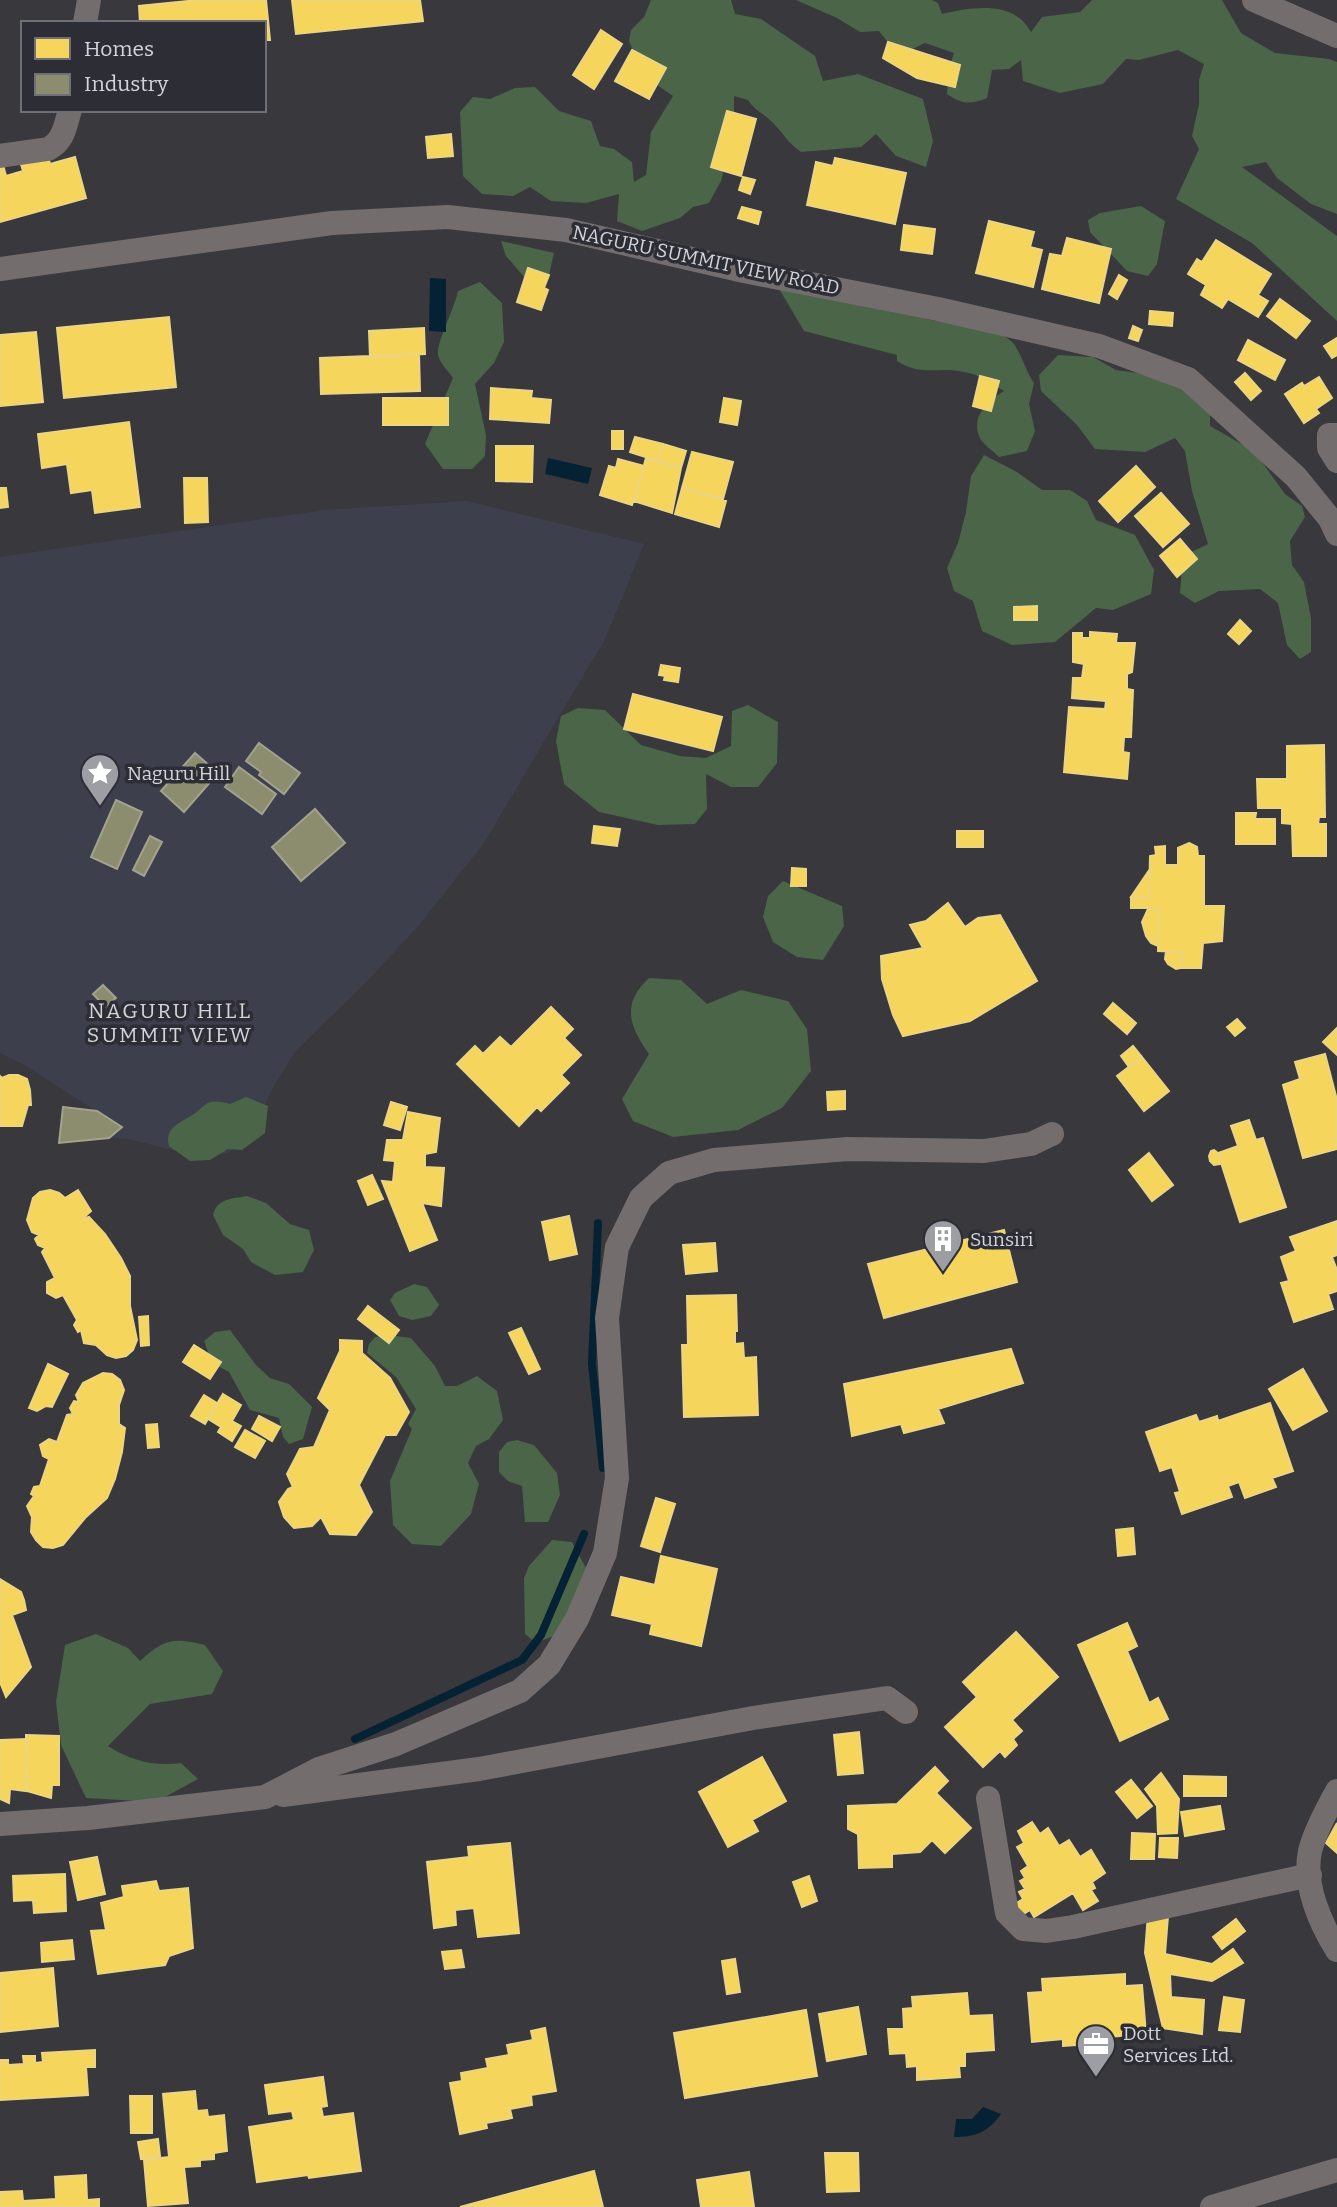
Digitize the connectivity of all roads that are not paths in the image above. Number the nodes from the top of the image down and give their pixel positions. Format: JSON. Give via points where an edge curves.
{"nodes":[{"id":1,"x":89,"y":0,"type":"edge"},
{"id":2,"x":1254,"y":0,"type":"edge"},
{"id":3,"x":85,"y":21,"type":"edge"},
{"id":4,"x":1337,"y":36,"type":"edge"},
{"id":5,"x":69,"y":112,"type":"edge"},
{"id":6,"x":0,"y":156,"type":"edge"},
{"id":7,"x":0,"y":269,"type":"edge"},
{"id":8,"x":1337,"y":435,"type":"edge"},
{"id":9,"x":1337,"y":461,"type":"edge"},
{"id":10,"x":1337,"y":534,"type":"edge"},
{"id":11,"x":1052,"y":1135,"type":"dead end"},
{"id":12,"x":906,"y":1712,"type":"dead end"},
{"id":13,"x":1337,"y":1791,"type":"edge"},
{"id":14,"x":265,"y":1797,"type":"junction"},
{"id":15,"x":988,"y":1798,"type":"dead end"},
{"id":16,"x":0,"y":1825,"type":"edge"},
{"id":17,"x":1310,"y":1875,"type":"junction"},
{"id":18,"x":1337,"y":1950,"type":"edge"},
{"id":19,"x":1337,"y":2170,"type":"edge"},
{"id":20,"x":1212,"y":2207,"type":"edge"}],
"edges":[{"from":1,"to":3,"type":"street"},
{"from":2,"to":4,"type":"street"},
{"from":5,"to":6,"type":"street","via":[[55,145]]},
{"from":7,"to":10,"type":"street","name":"NAGURU SUMMIT VIEW ROAD","via":[[332,223],[447,217],[566,230],[1099,346],[1188,379],[1297,477]]},
{"from":8,"to":9,"type":"street","via":[[1329,435],[1329,448]]},
{"from":11,"to":14,"type":"street","via":[[1031,1144],[984,1151],[848,1149],[713,1160],[669,1173],[641,1198],[617,1247],[607,1318],[617,1478],[605,1553],[578,1619],[549,1665],[520,1691],[396,1744],[319,1769]]},
{"from":12,"to":14,"type":"street","via":[[887,1698],[480,1769]]},
{"from":13,"to":17,"type":"street","via":[[1310,1852]]},
{"from":14,"to":16,"type":"street"},
{"from":15,"to":17,"type":"street","via":[[1007,1913],[1023,1929],[1073,1927]]},
{"from":17,"to":18,"type":"street","via":[[1325,1931]]},
{"from":19,"to":20,"type":"street"}]}
